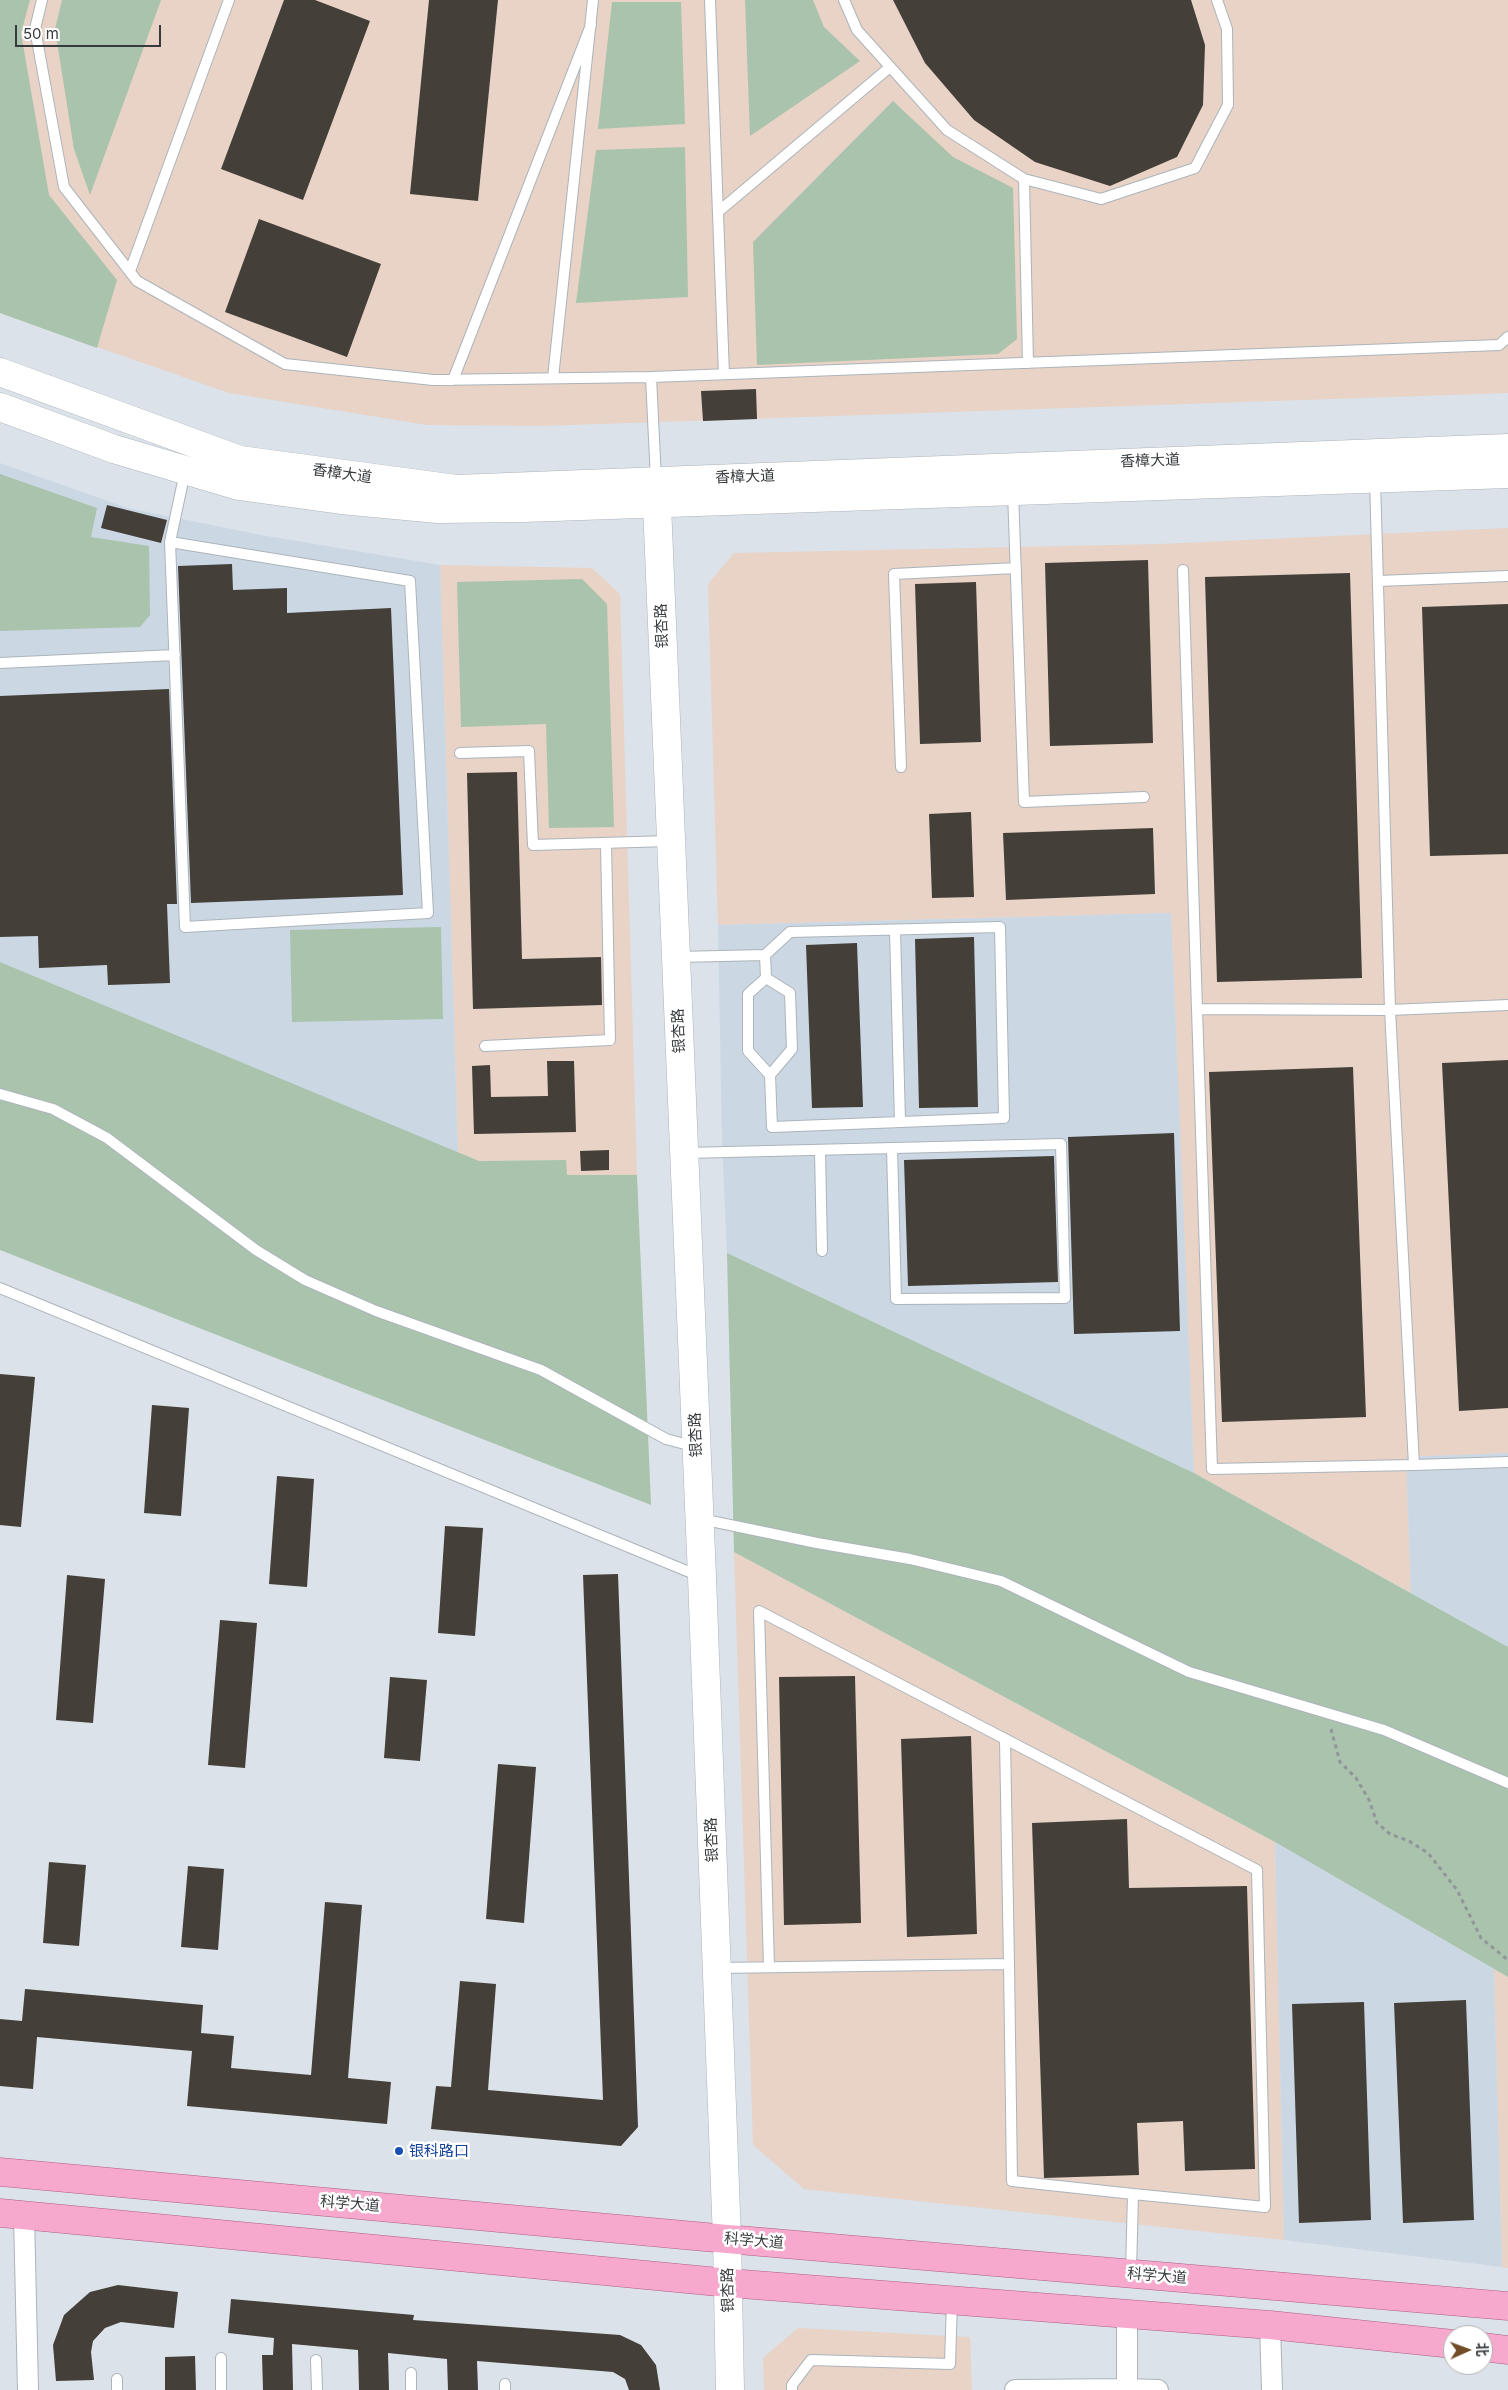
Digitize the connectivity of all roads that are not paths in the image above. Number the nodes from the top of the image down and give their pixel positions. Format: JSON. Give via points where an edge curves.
{"nodes":[{"id":1,"x":42,"y":0,"type":"edge"},
{"id":2,"x":229,"y":0,"type":"edge"},
{"id":3,"x":593,"y":0,"type":"edge"},
{"id":4,"x":710,"y":0,"type":"edge"},
{"id":5,"x":844,"y":0,"type":"edge"},
{"id":6,"x":1216,"y":0,"type":"edge"},
{"id":7,"x":590,"y":25,"type":"junction"},
{"id":8,"x":890,"y":67,"type":"junction"},
{"id":9,"x":1024,"y":179,"type":"junction"},
{"id":10,"x":718,"y":212,"type":"junction"},
{"id":11,"x":130,"y":271,"type":"junction"},
{"id":12,"x":1508,"y":337,"type":"edge"},
{"id":13,"x":1499,"y":345,"type":"junction"},
{"id":14,"x":1508,"y":351,"type":"edge"},
{"id":15,"x":1028,"y":363,"type":"junction"},
{"id":16,"x":0,"y":372,"type":"edge"},
{"id":17,"x":724,"y":374,"type":"junction"},
{"id":18,"x":651,"y":377,"type":"junction"},
{"id":19,"x":553,"y":378,"type":"junction"},
{"id":20,"x":452,"y":380,"type":"junction"},
{"id":21,"x":0,"y":407,"type":"edge"},
{"id":22,"x":1508,"y":448,"type":"edge"},
{"id":23,"x":185,"y":471,"type":"junction"},
{"id":24,"x":1508,"y":474,"type":"edge"},
{"id":25,"x":1375,"y":478,"type":"junction"},
{"id":26,"x":1013,"y":491,"type":"junction"},
{"id":27,"x":656,"y":492,"type":"junction"},
{"id":28,"x":170,"y":542,"type":"junction"},
{"id":29,"x":1016,"y":568,"type":"junction"},
{"id":30,"x":1183,"y":570,"type":"dead end"},
{"id":31,"x":1508,"y":576,"type":"edge"},
{"id":32,"x":1378,"y":581,"type":"junction"},
{"id":33,"x":175,"y":655,"type":"junction"},
{"id":34,"x":0,"y":663,"type":"edge"},
{"id":35,"x":460,"y":753,"type":"dead end"},
{"id":36,"x":901,"y":767,"type":"dead end"},
{"id":37,"x":1144,"y":797,"type":"dead end"},
{"id":38,"x":671,"y":841,"type":"junction"},
{"id":39,"x":606,"y":843,"type":"junction"},
{"id":40,"x":895,"y":930,"type":"junction"},
{"id":41,"x":765,"y":955,"type":"junction"},
{"id":42,"x":676,"y":957,"type":"junction"},
{"id":43,"x":766,"y":978,"type":"junction"},
{"id":44,"x":1508,"y":1005,"type":"edge"},
{"id":45,"x":1197,"y":1010,"type":"junction"},
{"id":46,"x":1390,"y":1010,"type":"junction"},
{"id":47,"x":485,"y":1046,"type":"dead end"},
{"id":48,"x":770,"y":1075,"type":"junction"},
{"id":49,"x":0,"y":1094,"type":"edge"},
{"id":50,"x":900,"y":1122,"type":"junction"},
{"id":51,"x":892,"y":1148,"type":"junction"},
{"id":52,"x":820,"y":1150,"type":"junction"},
{"id":53,"x":684,"y":1153,"type":"junction"},
{"id":54,"x":822,"y":1251,"type":"dead end"},
{"id":55,"x":0,"y":1288,"type":"edge"},
{"id":56,"x":697,"y":1448,"type":"junction"},
{"id":57,"x":1508,"y":1462,"type":"edge"},
{"id":58,"x":1414,"y":1465,"type":"junction"},
{"id":59,"x":700,"y":1519,"type":"junction"},
{"id":60,"x":702,"y":1577,"type":"junction"},
{"id":61,"x":1005,"y":1739,"type":"junction"},
{"id":62,"x":1508,"y":1783,"type":"edge"},
{"id":63,"x":1009,"y":1964,"type":"junction"},
{"id":64,"x":769,"y":1967,"type":"junction"},
{"id":65,"x":717,"y":1968,"type":"junction"},
{"id":66,"x":0,"y":2172,"type":"edge"},
{"id":67,"x":1133,"y":2194,"type":"junction"},
{"id":68,"x":12,"y":2214,"type":"edge"},
{"id":69,"x":727,"y":2239,"type":"junction"},
{"id":70,"x":1131,"y":2273,"type":"junction"},
{"id":71,"x":728,"y":2283,"type":"junction"},
{"id":72,"x":952,"y":2300,"type":"junction"},
{"id":73,"x":1508,"y":2306,"type":"edge"},
{"id":74,"x":1127,"y":2314,"type":"junction"},
{"id":75,"x":1270,"y":2325,"type":"junction"},
{"id":76,"x":1443,"y":2343,"type":"edge"},
{"id":77,"x":1493,"y":2348,"type":"edge"},
{"id":78,"x":1508,"y":2350,"type":"edge"},
{"id":79,"x":221,"y":2358,"type":"dead end"},
{"id":80,"x":316,"y":2360,"type":"dead end"},
{"id":81,"x":411,"y":2373,"type":"dead end"},
{"id":82,"x":1127,"y":2389,"type":"edge"},
{"id":83,"x":28,"y":2390,"type":"edge"},
{"id":84,"x":221,"y":2390,"type":"edge"},
{"id":85,"x":317,"y":2390,"type":"edge"},
{"id":86,"x":411,"y":2390,"type":"edge"},
{"id":87,"x":730,"y":2390,"type":"edge"},
{"id":88,"x":792,"y":2390,"type":"edge"},
{"id":89,"x":1015,"y":2390,"type":"edge"},
{"id":90,"x":1158,"y":2390,"type":"edge"},
{"id":91,"x":1272,"y":2390,"type":"edge"}],
"edges":[{"from":1,"to":11,"type":"lane","via":[[35,29],[64,187]]},
{"from":2,"to":11,"type":"lane"},
{"from":3,"to":7,"type":"lane"},
{"from":4,"to":10,"type":"lane"},
{"from":5,"to":8,"type":"lane","via":[[857,30]]},
{"from":6,"to":9,"type":"lane","via":[[1227,29],[1228,105],[1195,168],[1102,200]]},
{"from":7,"to":19,"type":"lane"},
{"from":7,"to":20,"type":"lane"},
{"from":8,"to":9,"type":"lane","via":[[947,130]]},
{"from":8,"to":10,"type":"lane"},
{"from":9,"to":15,"type":"lane"},
{"from":10,"to":17,"type":"lane"},
{"from":11,"to":20,"type":"lane","via":[[137,281],[285,364]]},
{"from":12,"to":13,"type":"lane"},
{"from":13,"to":14,"type":"lane"},
{"from":13,"to":15,"type":"lane"},
{"from":15,"to":17,"type":"lane"},
{"from":16,"to":27,"type":"main road","name":"香樟大道","via":[[240,460],[456,489]]},
{"from":17,"to":18,"type":"lane"},
{"from":18,"to":19,"type":"lane"},
{"from":18,"to":27,"type":"lane"},
{"from":19,"to":20,"type":"lane"},
{"from":21,"to":23,"type":"main road","name":"香樟大道"},
{"from":22,"to":27,"type":"main road","name":"香樟大道"},
{"from":23,"to":27,"type":"main road","name":"香樟大道","via":[[238,486],[438,509]]},
{"from":23,"to":28,"type":"lane"},
{"from":24,"to":25,"type":"main road","name":"香樟大道"},
{"from":25,"to":26,"type":"main road","name":"香樟大道"},
{"from":25,"to":32,"type":"lane"},
{"from":26,"to":27,"type":"main road","name":"香樟大道"},
{"from":26,"to":29,"type":"lane"},
{"from":27,"to":38,"type":"main road","name":"银杏路"},
{"from":28,"to":33,"type":"lane"},
{"from":28,"to":33,"type":"lane","via":[[410,581],[428,913],[185,927]]},
{"from":29,"to":36,"type":"lane","via":[[894,574]]},
{"from":29,"to":37,"type":"lane","via":[[1024,802]]},
{"from":30,"to":45,"type":"lane"},
{"from":31,"to":32,"type":"lane"},
{"from":32,"to":46,"type":"lane"},
{"from":33,"to":34,"type":"lane"},
{"from":35,"to":39,"type":"lane","via":[[530,751],[533,845]]},
{"from":38,"to":39,"type":"lane"},
{"from":38,"to":42,"type":"main road","name":"银杏路"},
{"from":39,"to":47,"type":"lane","via":[[610,1040]]},
{"from":40,"to":41,"type":"lane","via":[[790,932]]},
{"from":40,"to":50,"type":"lane"},
{"from":40,"to":50,"type":"lane","via":[[1000,927],[1004,1118]]},
{"from":41,"to":42,"type":"lane"},
{"from":41,"to":43,"type":"lane"},
{"from":42,"to":53,"type":"main road","name":"银杏路"},
{"from":43,"to":48,"type":"lane","via":[[748,994],[748,1052]]},
{"from":43,"to":48,"type":"lane","via":[[790,994],[792,1049]]},
{"from":44,"to":46,"type":"lane"},
{"from":45,"to":46,"type":"lane"},
{"from":45,"to":58,"type":"lane","via":[[1212,1469]]},
{"from":46,"to":58,"type":"lane"},
{"from":48,"to":50,"type":"lane","via":[[772,1127]]},
{"from":49,"to":56,"type":"lane","via":[[53,1109],[107,1138],[256,1250],[305,1280],[376,1311],[541,1370],[666,1439]]},
{"from":51,"to":51,"type":"lane","via":[[1061,1144],[1066,1298],[896,1299]]},
{"from":51,"to":52,"type":"lane"},
{"from":52,"to":53,"type":"lane"},
{"from":52,"to":54,"type":"lane"},
{"from":53,"to":56,"type":"main road","name":"银杏路"},
{"from":55,"to":60,"type":"lane"},
{"from":56,"to":59,"type":"main road","name":"银杏路"},
{"from":57,"to":58,"type":"lane"},
{"from":59,"to":60,"type":"main road","name":"银杏路"},
{"from":59,"to":62,"type":"lane","via":[[910,1559],[1001,1581],[1189,1672],[1384,1730]]},
{"from":60,"to":65,"type":"main road","name":"银杏路"},
{"from":61,"to":63,"type":"lane"},
{"from":61,"to":64,"type":"lane","via":[[759,1611]]},
{"from":61,"to":67,"type":"lane","via":[[1257,1870],[1264,2206]]},
{"from":63,"to":64,"type":"lane"},
{"from":63,"to":67,"type":"lane","via":[[1012,2181]]},
{"from":64,"to":65,"type":"lane"},
{"from":65,"to":69,"type":"main road","name":"银杏路"},
{"from":66,"to":69,"type":"main road","name":"科学大道"},
{"from":67,"to":70,"type":"lane"},
{"from":68,"to":71,"type":"main road"},
{"from":68,"to":83,"type":"street"},
{"from":69,"to":70,"type":"main road","name":"科学大道"},
{"from":69,"to":71,"type":"main road","name":"银杏路"},
{"from":70,"to":73,"type":"main road","name":"科学大道"},
{"from":71,"to":72,"type":"main road"},
{"from":71,"to":87,"type":"main road","name":"银杏路"},
{"from":72,"to":74,"type":"main road"},
{"from":72,"to":88,"type":"lane","via":[[950,2364],[811,2360],[792,2385]]},
{"from":74,"to":75,"type":"main road"},
{"from":74,"to":82,"type":"street"},
{"from":75,"to":76,"type":"main road"},
{"from":75,"to":91,"type":"street"},
{"from":77,"to":78,"type":"main road"},
{"from":79,"to":84,"type":"lane"},
{"from":80,"to":85,"type":"lane"},
{"from":81,"to":86,"type":"lane"},
{"from":82,"to":89,"type":"street"},
{"from":82,"to":90,"type":"street"}]}
